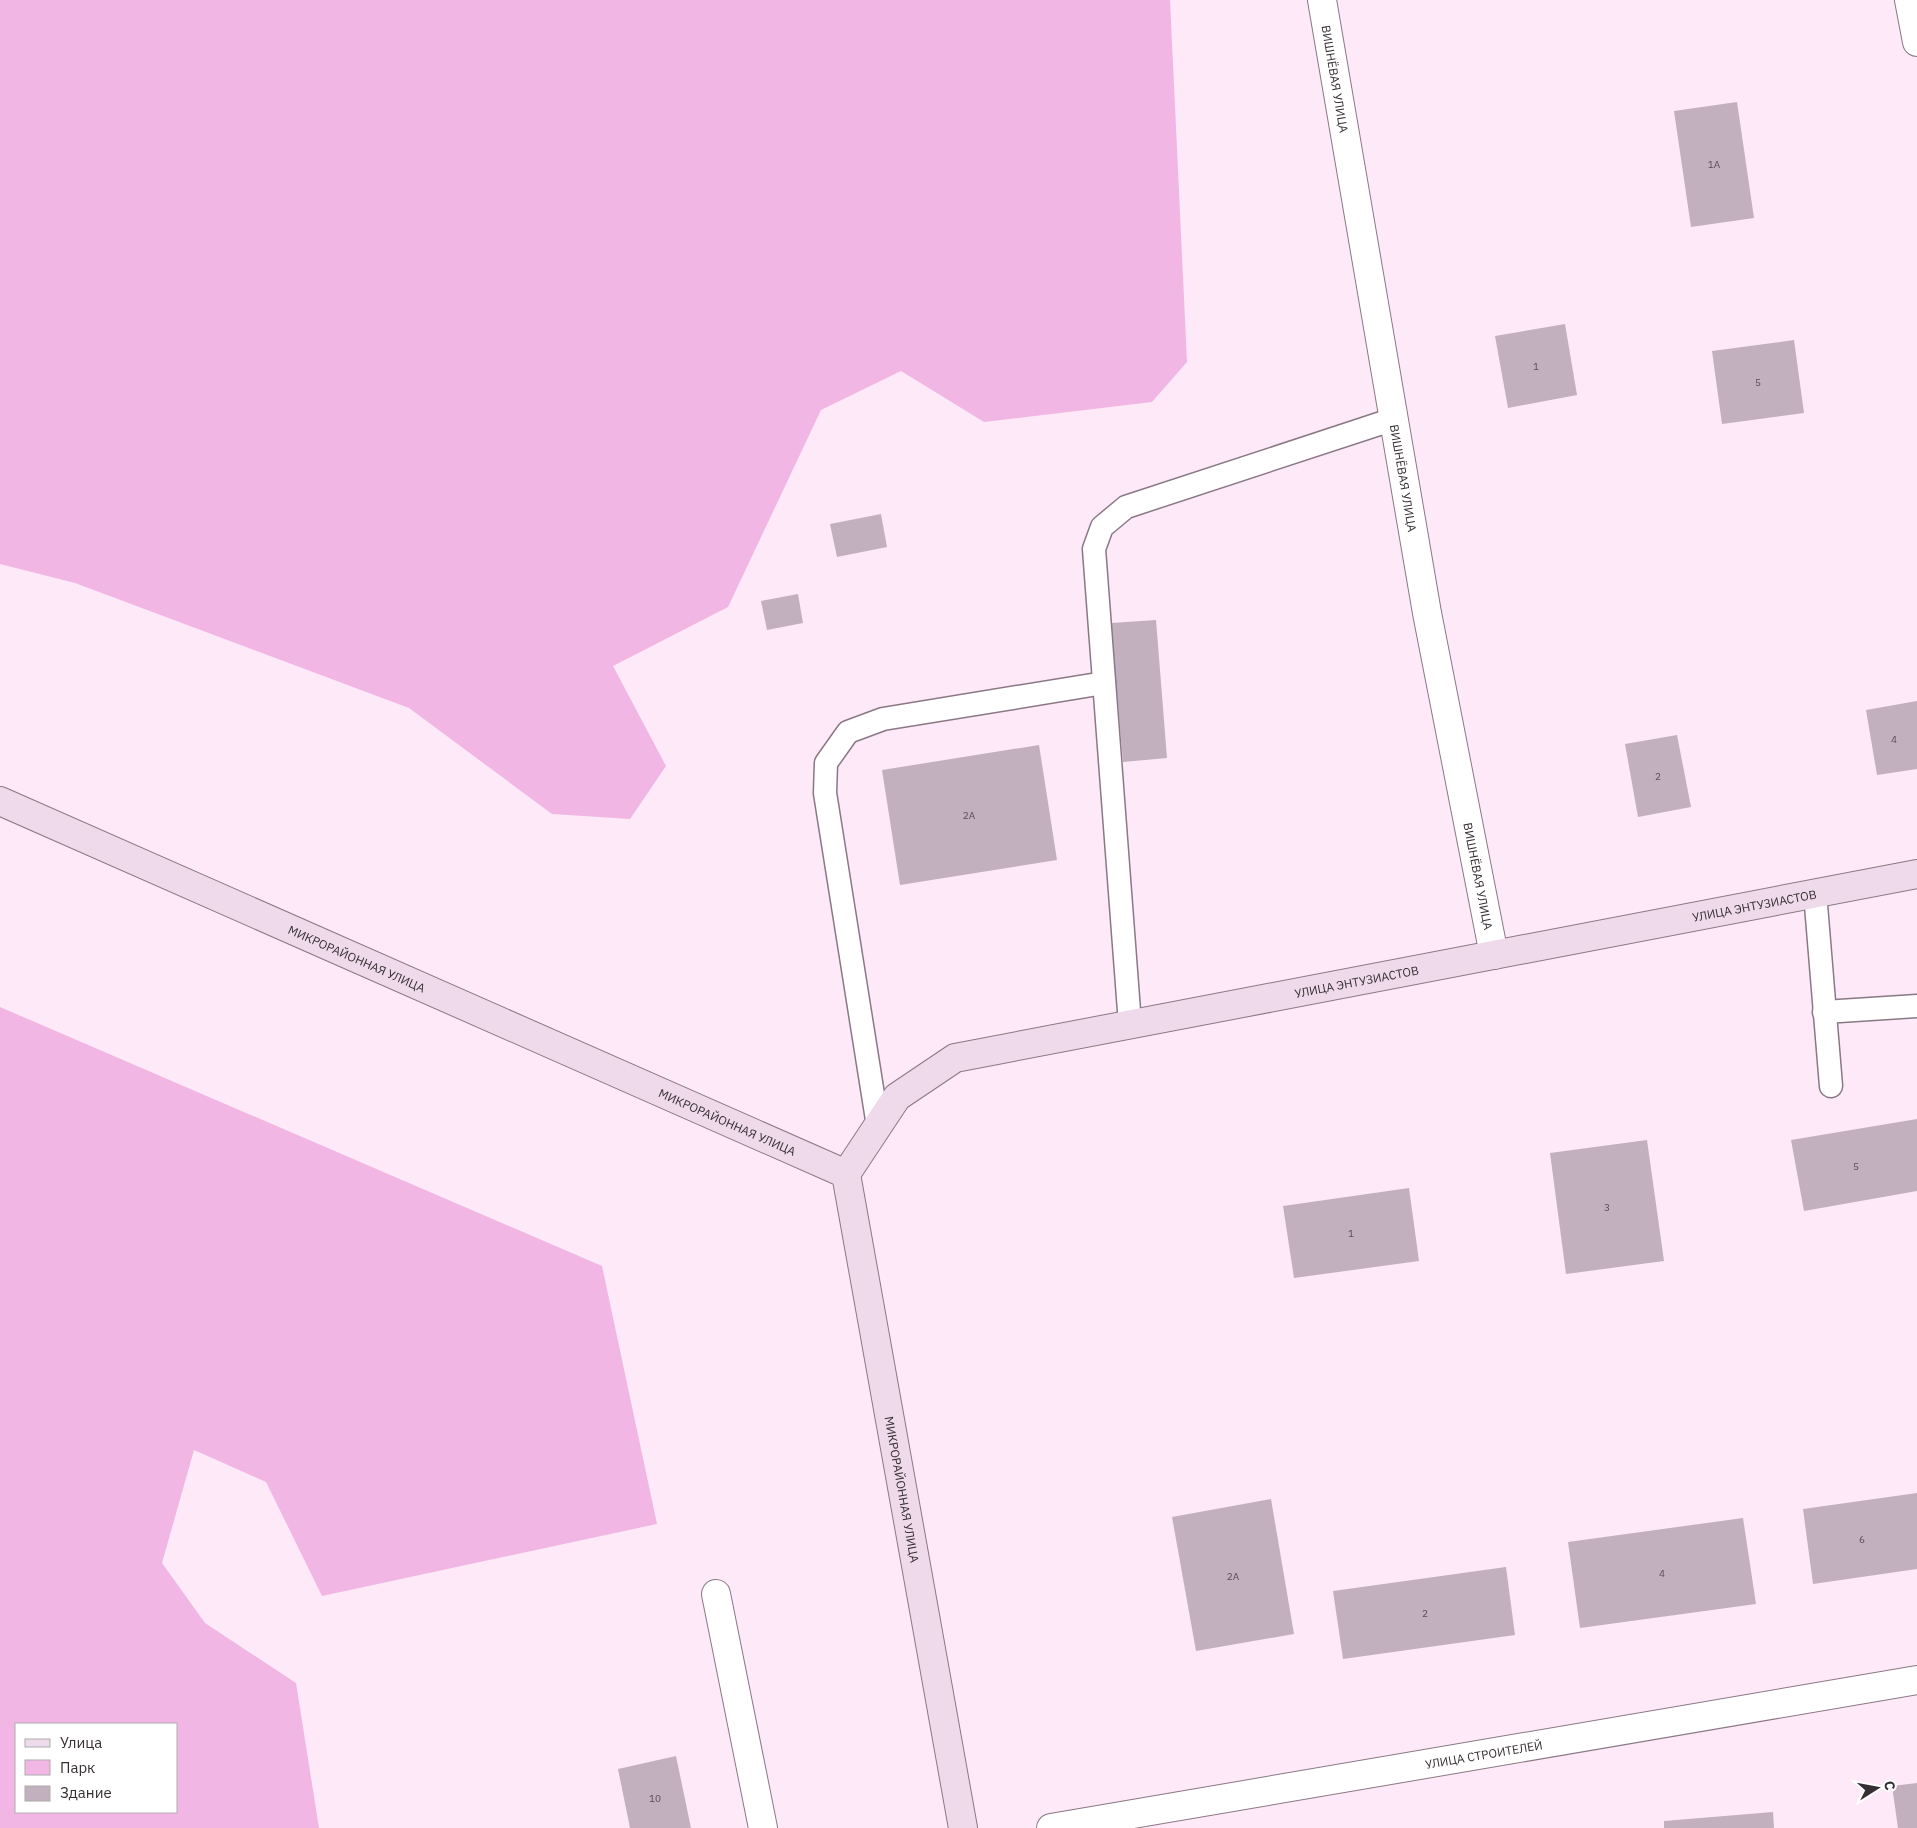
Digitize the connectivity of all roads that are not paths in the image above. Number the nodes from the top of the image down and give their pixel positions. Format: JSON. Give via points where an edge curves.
{"nodes":[{"id":1,"x":1322,"y":0,"type":"edge"},
{"id":2,"x":1909,"y":0,"type":"edge"},
{"id":3,"x":1917,"y":42,"type":"edge"},
{"id":4,"x":1394,"y":419,"type":"junction"},
{"id":5,"x":1104,"y":683,"type":"junction"},
{"id":6,"x":0,"y":801,"type":"edge"},
{"id":7,"x":1917,"y":874,"type":"edge"},
{"id":8,"x":1815,"y":893,"type":"junction"},
{"id":9,"x":1494,"y":955,"type":"junction"},
{"id":10,"x":1917,"y":1006,"type":"edge"},
{"id":11,"x":1824,"y":1012,"type":"junction"},
{"id":12,"x":1130,"y":1024,"type":"junction"},
{"id":13,"x":1831,"y":1086,"type":"dead end"},
{"id":14,"x":878,"y":1126,"type":"junction"},
{"id":15,"x":846,"y":1174,"type":"junction"},
{"id":16,"x":716,"y":1594,"type":"dead end"},
{"id":17,"x":1917,"y":1680,"type":"edge"},
{"id":18,"x":763,"y":1828,"type":"edge"},
{"id":19,"x":963,"y":1828,"type":"edge"},
{"id":20,"x":1051,"y":1828,"type":"edge"}],
"edges":[{"from":1,"to":4,"type":"street","name":"ВИШНЁВАЯ УЛИЦА"},
{"from":2,"to":3,"type":"street"},
{"from":4,"to":5,"type":"lane","via":[[1126,507],[1102,528],[1094,549]]},
{"from":4,"to":9,"type":"street","name":"ВИШНЁВАЯ УЛИЦА","via":[[1427,613]]},
{"from":5,"to":12,"type":"lane"},
{"from":5,"to":14,"type":"lane","via":[[883,719],[848,732],[826,763],[825,793]]},
{"from":6,"to":15,"type":"street","name":"МИКРОРАЙОННАЯ УЛИЦА"},
{"from":7,"to":8,"type":"street","name":"УЛИЦА ЭНТУЗИАСТОВ"},
{"from":8,"to":9,"type":"street","name":"УЛИЦА ЭНТУЗИАСТОВ"},
{"from":8,"to":11,"type":"lane"},
{"from":9,"to":12,"type":"street","name":"УЛИЦА ЭНТУЗИАСТОВ"},
{"from":10,"to":11,"type":"lane"},
{"from":11,"to":13,"type":"lane"},
{"from":12,"to":14,"type":"street","name":"УЛИЦА ЭНТУЗИАСТОВ","via":[[955,1058],[897,1097]]},
{"from":14,"to":15,"type":"street","name":"УЛИЦА ЭНТУЗИАСТОВ"},
{"from":15,"to":19,"type":"street","name":"МИКРОРАЙОННАЯ УЛИЦА"},
{"from":16,"to":18,"type":"street"},
{"from":17,"to":20,"type":"street","name":"УЛИЦА СТРОИТЕЛЕЙ"}]}
